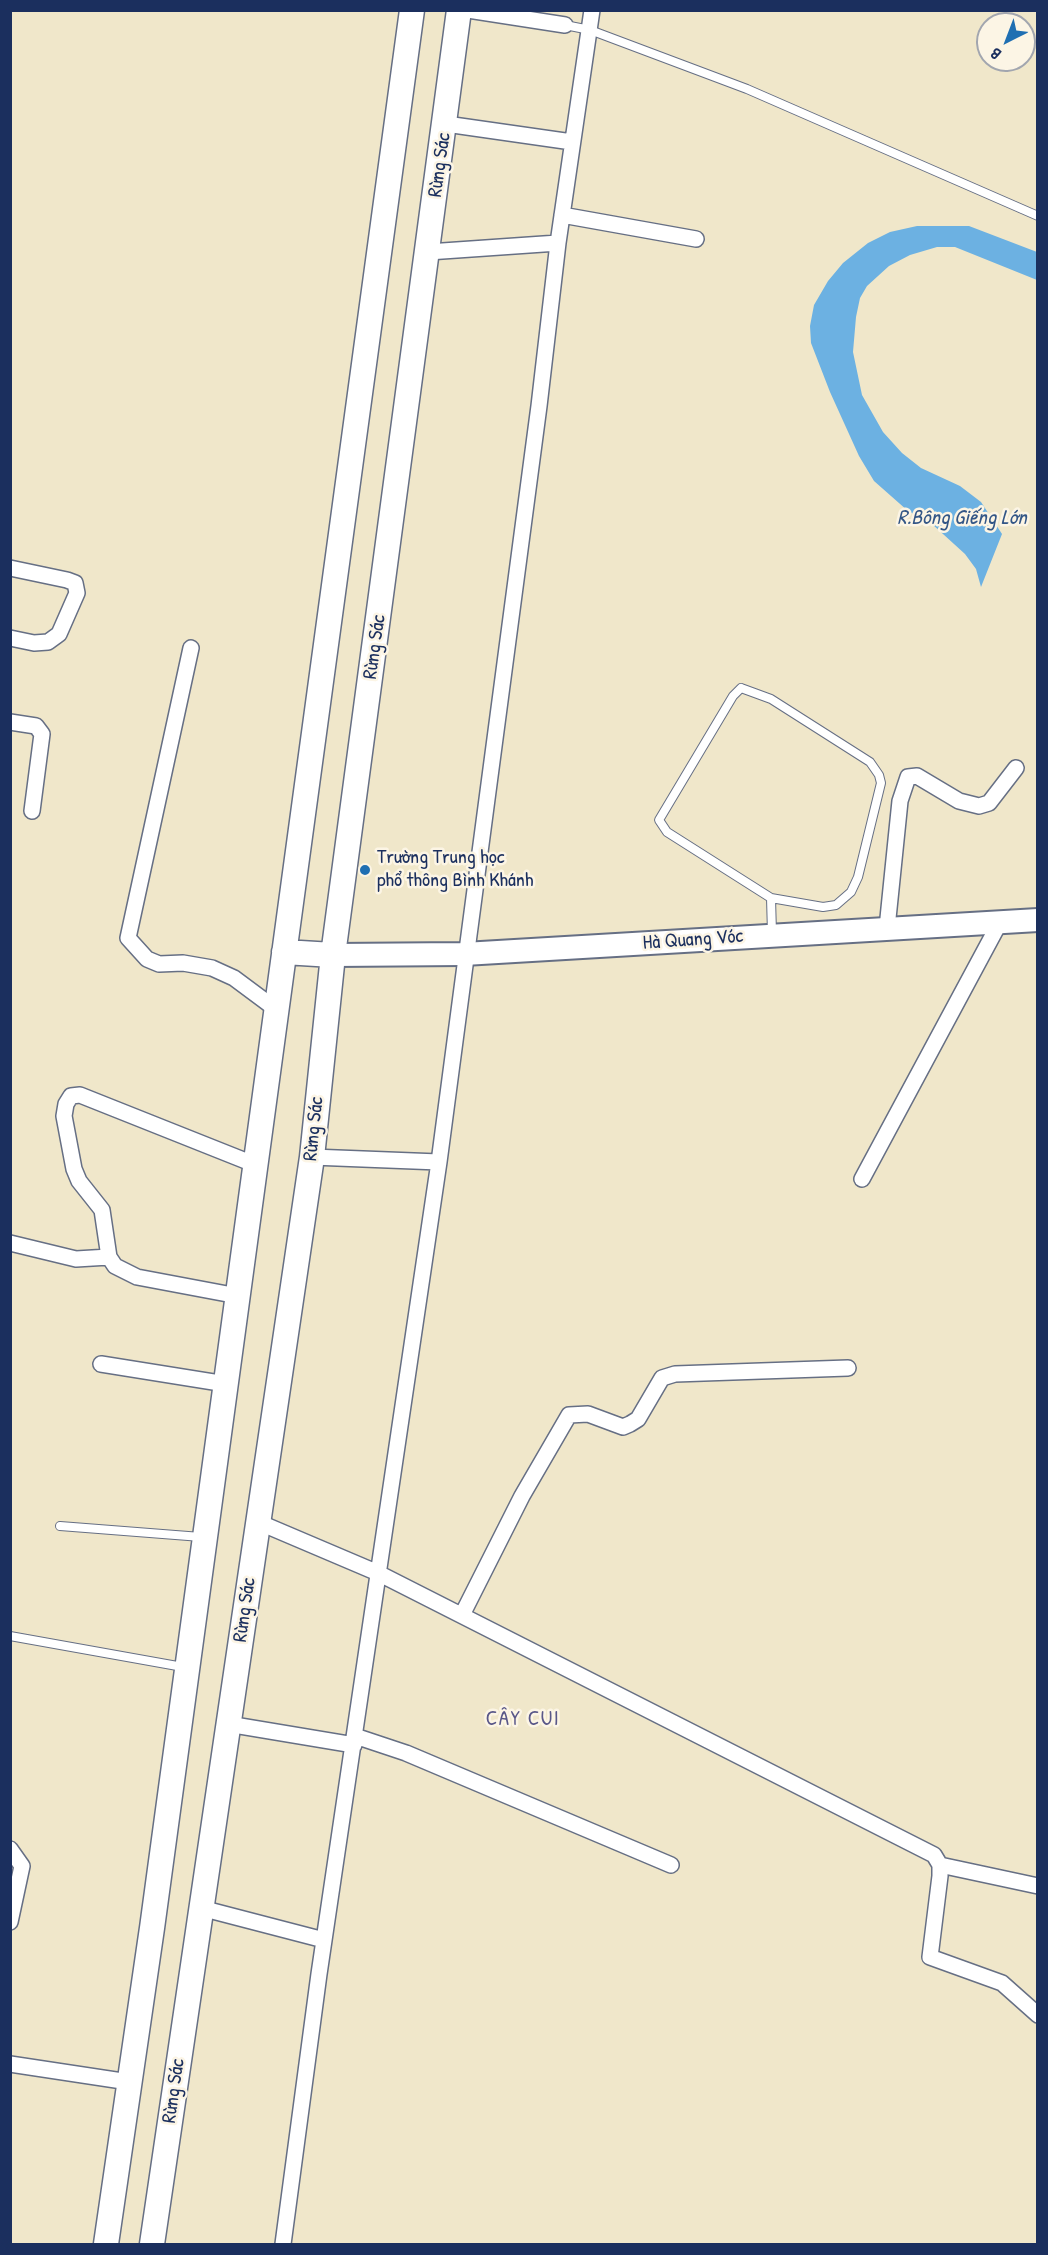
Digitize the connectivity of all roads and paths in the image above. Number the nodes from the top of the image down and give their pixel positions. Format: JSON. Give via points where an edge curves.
{"nodes":[{"id":1,"x":412,"y":10,"type":"edge"},
{"id":2,"x":459,"y":10,"type":"edge"},
{"id":3,"x":468,"y":10,"type":"edge"},
{"id":4,"x":592,"y":10,"type":"edge"},
{"id":5,"x":565,"y":25,"type":"joint"},
{"id":6,"x":590,"y":30,"type":"junction"},
{"id":7,"x":446,"y":124,"type":"junction"},
{"id":8,"x":572,"y":142,"type":"junction"},
{"id":9,"x":562,"y":215,"type":"junction"},
{"id":10,"x":1038,"y":216,"type":"edge"},
{"id":11,"x":696,"y":239,"type":"dead end"},
{"id":12,"x":558,"y":243,"type":"junction"},
{"id":13,"x":428,"y":252,"type":"junction"},
{"id":14,"x":10,"y":568,"type":"edge"},
{"id":15,"x":10,"y":638,"type":"edge"},
{"id":16,"x":190,"y":648,"type":"dead end"},
{"id":17,"x":10,"y":722,"type":"edge"},
{"id":18,"x":1016,"y":768,"type":"dead end"},
{"id":19,"x":32,"y":811,"type":"dead end"},
{"id":20,"x":771,"y":898,"type":"junction"},
{"id":21,"x":1038,"y":920,"type":"edge"},
{"id":22,"x":1000,"y":922,"type":"junction"},
{"id":23,"x":887,"y":928,"type":"junction"},
{"id":24,"x":772,"y":935,"type":"junction"},
{"id":25,"x":284,"y":952,"type":"junction"},
{"id":26,"x":464,"y":954,"type":"junction"},
{"id":27,"x":341,"y":956,"type":"junction"},
{"id":28,"x":277,"y":1010,"type":"junction"},
{"id":29,"x":322,"y":1158,"type":"junction"},
{"id":30,"x":438,"y":1162,"type":"junction"},
{"id":31,"x":256,"y":1165,"type":"junction"},
{"id":32,"x":862,"y":1179,"type":"dead end"},
{"id":33,"x":10,"y":1242,"type":"edge"},
{"id":34,"x":109,"y":1257,"type":"junction"},
{"id":35,"x":238,"y":1296,"type":"junction"},
{"id":36,"x":101,"y":1364,"type":"dead end"},
{"id":37,"x":848,"y":1368,"type":"dead end"},
{"id":38,"x":226,"y":1384,"type":"junction"},
{"id":39,"x":258,"y":1522,"type":"junction"},
{"id":40,"x":60,"y":1526,"type":"dead end"},
{"id":41,"x":205,"y":1537,"type":"junction"},
{"id":42,"x":378,"y":1573,"type":"junction"},
{"id":43,"x":462,"y":1614,"type":"junction"},
{"id":44,"x":10,"y":1636,"type":"edge"},
{"id":45,"x":187,"y":1667,"type":"junction"},
{"id":46,"x":239,"y":1726,"type":"junction"},
{"id":47,"x":355,"y":1740,"type":"junction"},
{"id":48,"x":10,"y":1849,"type":"edge"},
{"id":49,"x":671,"y":1865,"type":"dead end"},
{"id":50,"x":940,"y":1865,"type":"junction"},
{"id":51,"x":1038,"y":1886,"type":"edge"},
{"id":52,"x":212,"y":1910,"type":"junction"},
{"id":53,"x":10,"y":1922,"type":"edge"},
{"id":54,"x":324,"y":1940,"type":"junction"},
{"id":55,"x":1038,"y":2015,"type":"edge"},
{"id":56,"x":10,"y":2064,"type":"edge"},
{"id":57,"x":129,"y":2082,"type":"junction"},
{"id":58,"x":106,"y":2244,"type":"edge"},
{"id":59,"x":152,"y":2244,"type":"edge"},
{"id":60,"x":283,"y":2244,"type":"edge"}],
"edges":[{"from":1,"to":25,"type":"main road"},
{"from":2,"to":7,"type":"main road","name":"Rừng Sác"},
{"from":3,"to":5,"type":"street"},
{"from":4,"to":6,"type":"street"},
{"from":5,"to":6,"type":"lane"},
{"from":6,"to":8,"type":"street"},
{"from":6,"to":10,"type":"lane","via":[[747,89]]},
{"from":7,"to":8,"type":"street"},
{"from":7,"to":13,"type":"main road","name":"Rừng Sác"},
{"from":8,"to":9,"type":"street"},
{"from":9,"to":11,"type":"street"},
{"from":9,"to":12,"type":"street"},
{"from":12,"to":13,"type":"street"},
{"from":12,"to":26,"type":"street"},
{"from":13,"to":27,"type":"main road","name":"Rừng Sác"},
{"from":14,"to":15,"type":"street","via":[[67,579],[75,583],[77,592],[59,634],[48,642]]},
{"from":16,"to":28,"type":"street","via":[[128,938],[147,959],[159,964],[212,968],[234,978]]},
{"from":17,"to":19,"type":"street","via":[[36,726],[42,734]]},
{"from":18,"to":23,"type":"street","via":[[989,803],[979,807],[959,801],[917,776],[908,777],[900,801]]},
{"from":20,"to":20,"type":"lane","via":[[676,838],[658,820],[741,688],[771,699],[870,762],[881,783],[851,892],[836,905],[823,907]]},
{"from":20,"to":24,"type":"lane"},
{"from":21,"to":22,"type":"street","name":"Hà Quang Vóc"},
{"from":22,"to":23,"type":"street","name":"Hà Quang Vóc"},
{"from":22,"to":32,"type":"street"},
{"from":23,"to":24,"type":"street","name":"Hà Quang Vóc"},
{"from":24,"to":26,"type":"street","name":"Hà Quang Vóc"},
{"from":25,"to":27,"type":"main road"},
{"from":25,"to":28,"type":"main road"},
{"from":26,"to":27,"type":"street","name":"Hà Quang Vóc"},
{"from":26,"to":30,"type":"street"},
{"from":27,"to":29,"type":"main road","name":"Rừng Sác"},
{"from":28,"to":31,"type":"main road"},
{"from":29,"to":30,"type":"street"},
{"from":29,"to":39,"type":"main road","name":"Rừng Sác"},
{"from":30,"to":42,"type":"street"},
{"from":31,"to":34,"type":"street","via":[[80,1095],[71,1096],[64,1116],[74,1169],[102,1210]]},
{"from":31,"to":35,"type":"main road"},
{"from":33,"to":34,"type":"street","via":[[76,1259]]},
{"from":34,"to":35,"type":"street","via":[[122,1272],[137,1277]]},
{"from":35,"to":38,"type":"main road"},
{"from":36,"to":38,"type":"street"},
{"from":37,"to":43,"type":"street","via":[[675,1374],[662,1378],[639,1419],[630,1424],[623,1426],[588,1414],[569,1415],[522,1496]]},
{"from":38,"to":41,"type":"main road"},
{"from":39,"to":42,"type":"street"},
{"from":39,"to":46,"type":"main road","name":"Rừng Sác"},
{"from":40,"to":41,"type":"lane"},
{"from":41,"to":45,"type":"main road"},
{"from":42,"to":43,"type":"street"},
{"from":42,"to":47,"type":"street"},
{"from":43,"to":50,"type":"street","via":[[934,1855]]},
{"from":44,"to":45,"type":"lane"},
{"from":45,"to":57,"type":"main road"},
{"from":46,"to":47,"type":"street"},
{"from":46,"to":52,"type":"main road","name":"Rừng Sác"},
{"from":47,"to":49,"type":"street","via":[[406,1753]]},
{"from":47,"to":54,"type":"street"},
{"from":48,"to":53,"type":"street","via":[[22,1866]]},
{"from":50,"to":51,"type":"street"},
{"from":50,"to":55,"type":"street","via":[[930,1957],[1002,1983]]},
{"from":52,"to":54,"type":"street"},
{"from":52,"to":59,"type":"main road","name":"Rừng Sác"},
{"from":54,"to":60,"type":"street"},
{"from":56,"to":57,"type":"street"},
{"from":57,"to":58,"type":"main road"}]}
